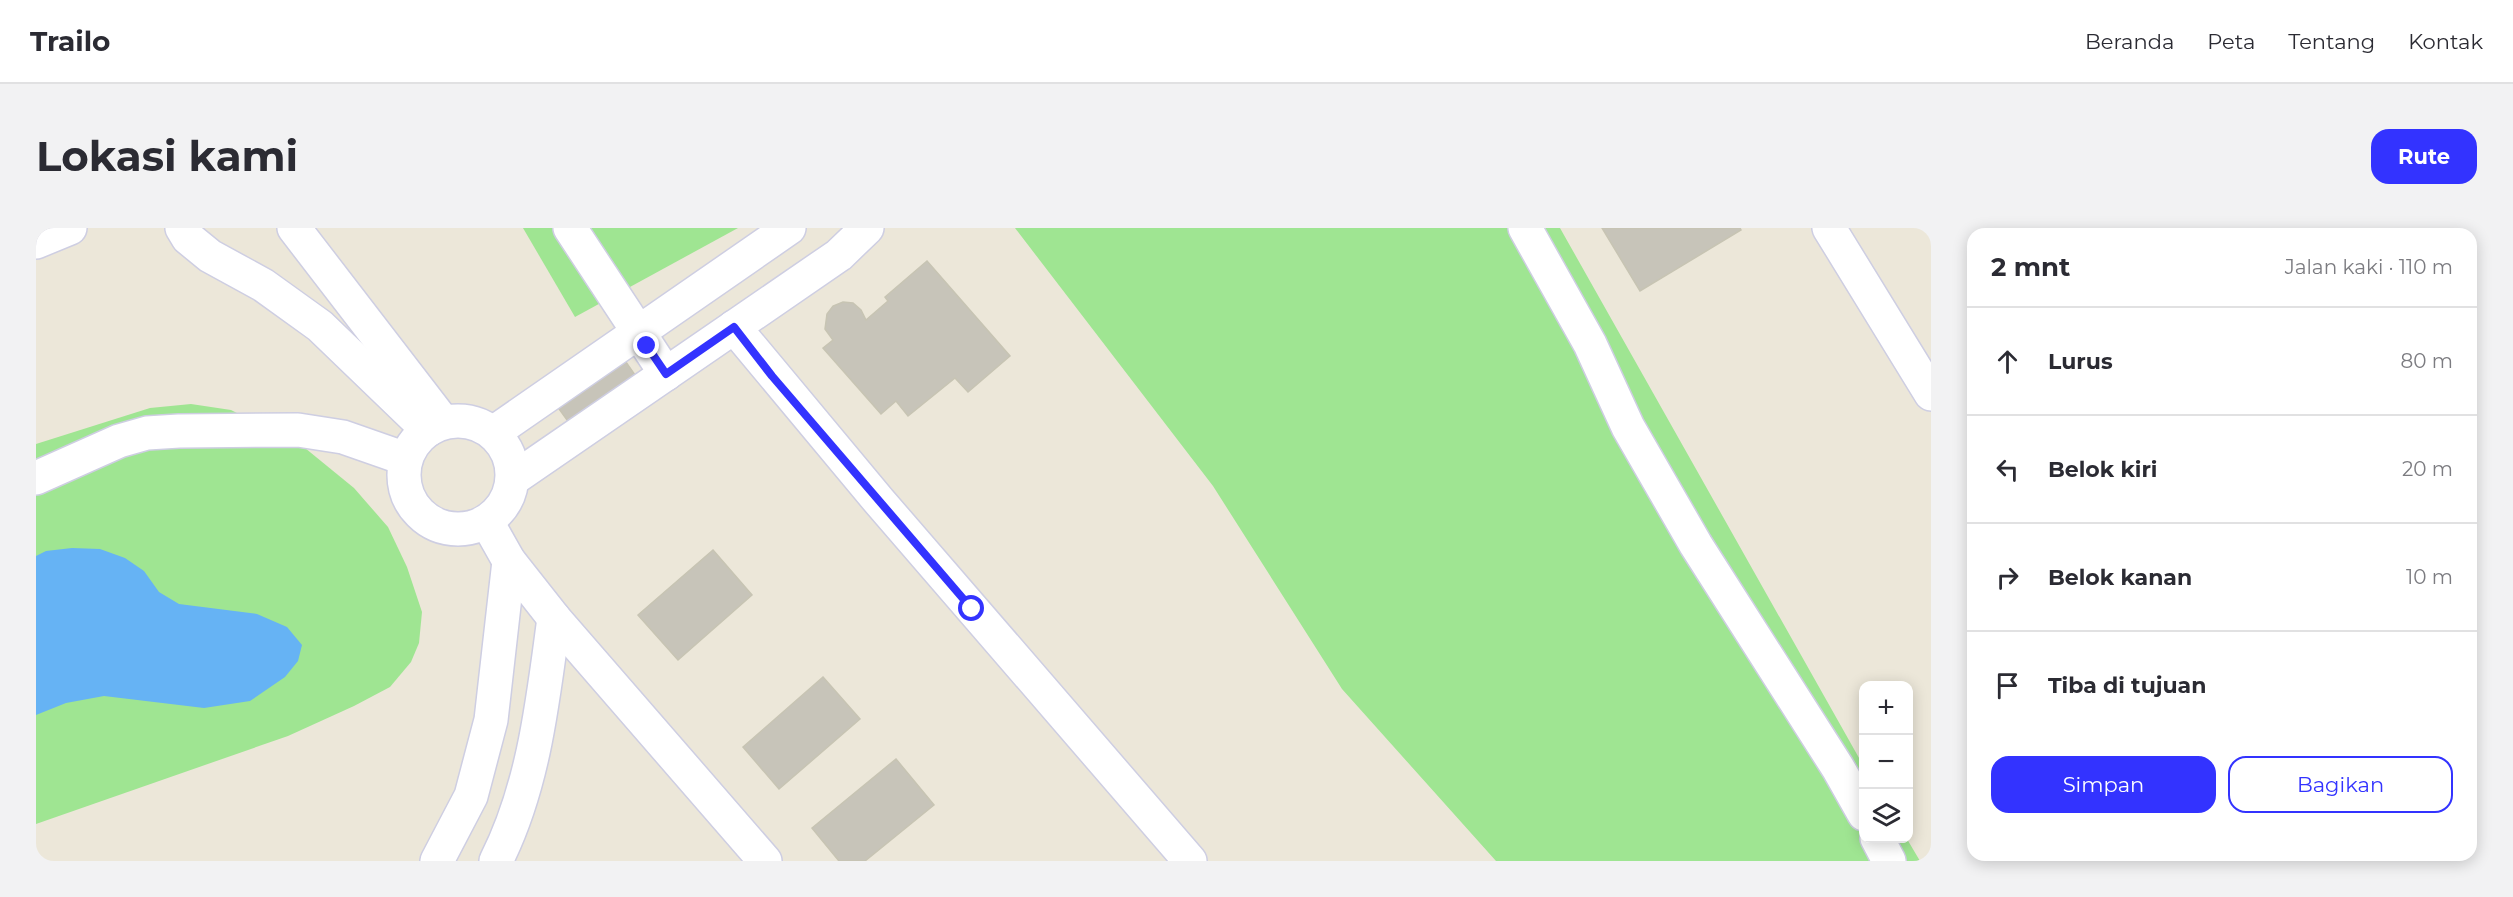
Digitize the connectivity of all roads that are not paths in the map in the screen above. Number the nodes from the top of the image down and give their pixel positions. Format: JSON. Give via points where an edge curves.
{"nodes":[{"id":1,"x":70,"y":228,"type":"edge"},
{"id":2,"x":182,"y":228,"type":"edge"},
{"id":3,"x":294,"y":228,"type":"edge"},
{"id":4,"x":570,"y":228,"type":"edge"},
{"id":5,"x":789,"y":228,"type":"edge"},
{"id":6,"x":867,"y":228,"type":"edge"},
{"id":7,"x":1525,"y":228,"type":"edge"},
{"id":8,"x":1829,"y":228,"type":"edge"},
{"id":9,"x":36,"y":242,"type":"edge"},
{"id":10,"x":734,"y":327,"type":"junction"},
{"id":11,"x":638,"y":332,"type":"junction"},
{"id":12,"x":666,"y":374,"type":"junction"},
{"id":13,"x":1931,"y":394,"type":"edge"},
{"id":14,"x":435,"y":426,"type":"junction"},
{"id":15,"x":493,"y":433,"type":"junction"},
{"id":16,"x":406,"y":459,"type":"junction"},
{"id":17,"x":36,"y":478,"type":"edge"},
{"id":18,"x":513,"y":479,"type":"junction"},
{"id":19,"x":487,"y":522,"type":"junction"},
{"id":20,"x":509,"y":561,"type":"junction"},
{"id":21,"x":554,"y":618,"type":"junction"},
{"id":22,"x":1859,"y":807,"type":"edge"},
{"id":23,"x":1880,"y":843,"type":"edge"},
{"id":24,"x":437,"y":861,"type":"edge"},
{"id":25,"x":496,"y":861,"type":"edge"},
{"id":26,"x":765,"y":861,"type":"edge"},
{"id":27,"x":1190,"y":861,"type":"edge"},
{"id":28,"x":1889,"y":861,"type":"edge"}],
"edges":[{"from":1,"to":9,"type":"street"},
{"from":2,"to":14,"type":"street","via":[[210,256],[263,285],[320,326]]},
{"from":3,"to":14,"type":"street"},
{"from":4,"to":11,"type":"street"},
{"from":5,"to":11,"type":"street"},
{"from":6,"to":10,"type":"street","via":[[839,255]]},
{"from":7,"to":22,"type":"street","via":[[1590,344],[1628,427],[1690,535]]},
{"from":8,"to":13,"type":"street"},
{"from":10,"to":12,"type":"street"},
{"from":10,"to":27,"type":"street"},
{"from":11,"to":12,"type":"street"},
{"from":11,"to":15,"type":"street"},
{"from":12,"to":18,"type":"street"},
{"from":14,"to":15,"type":"street","via":[[460,421],[478,424]]},
{"from":14,"to":16,"type":"street","via":[[414,443]]},
{"from":15,"to":18,"type":"street","via":[[512,462]]},
{"from":16,"to":17,"type":"street","via":[[343,437],[298,429],[179,431],[147,433],[119,441]]},
{"from":16,"to":19,"type":"street","via":[[404,478],[408,496],[418,512],[433,524],[450,530],[469,529]]},
{"from":18,"to":19,"type":"street","via":[[510,496]]},
{"from":19,"to":20,"type":"street"},
{"from":20,"to":21,"type":"street"},
{"from":20,"to":24,"type":"street","via":[[491,720],[471,796]]},
{"from":21,"to":25,"type":"street","via":[[542,704],[521,802]]},
{"from":21,"to":26,"type":"street"},
{"from":23,"to":28,"type":"street"}]}
